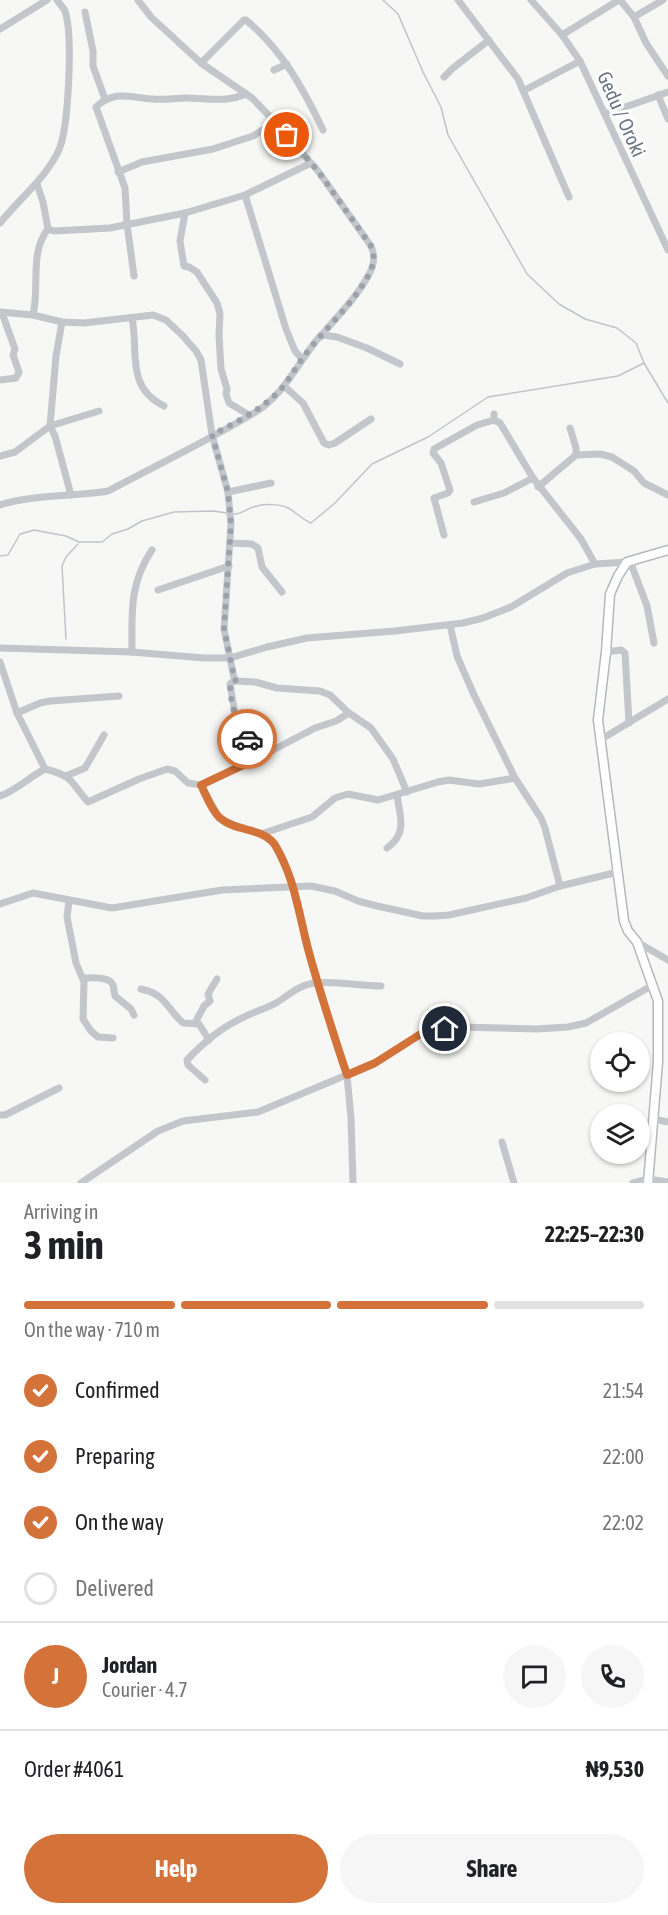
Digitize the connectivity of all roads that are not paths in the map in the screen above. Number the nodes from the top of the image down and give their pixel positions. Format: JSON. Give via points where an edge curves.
{"nodes":[{"id":1,"x":47,"y":0,"type":"edge"},
{"id":2,"x":57,"y":0,"type":"edge"},
{"id":3,"x":149,"y":0,"type":"edge"},
{"id":4,"x":458,"y":0,"type":"edge"},
{"id":5,"x":531,"y":0,"type":"edge"},
{"id":6,"x":620,"y":0,"type":"edge"},
{"id":7,"x":663,"y":0,"type":"edge"},
{"id":8,"x":140,"y":2,"type":"edge"},
{"id":9,"x":37,"y":3,"type":"edge"},
{"id":10,"x":85,"y":12,"type":"dead end"},
{"id":11,"x":634,"y":17,"type":"junction"},
{"id":12,"x":0,"y":29,"type":"edge"},
{"id":13,"x":562,"y":35,"type":"junction"},
{"id":14,"x":489,"y":40,"type":"junction"},
{"id":15,"x":580,"y":61,"type":"junction"},
{"id":16,"x":201,"y":63,"type":"junction"},
{"id":17,"x":287,"y":64,"type":"junction"},
{"id":18,"x":665,"y":65,"type":"edge"},
{"id":19,"x":274,"y":70,"type":"dead end"},
{"id":20,"x":668,"y":76,"type":"edge"},
{"id":21,"x":444,"y":77,"type":"dead end"},
{"id":22,"x":523,"y":91,"type":"junction"},
{"id":23,"x":668,"y":92,"type":"edge"},
{"id":24,"x":246,"y":94,"type":"junction"},
{"id":25,"x":658,"y":95,"type":"junction"},
{"id":26,"x":105,"y":99,"type":"junction"},
{"id":27,"x":605,"y":114,"type":"junction"},
{"id":28,"x":668,"y":119,"type":"edge"},
{"id":29,"x":275,"y":122,"type":"junction"},
{"id":30,"x":323,"y":130,"type":"dead end"},
{"id":31,"x":311,"y":163,"type":"junction"},
{"id":32,"x":118,"y":172,"type":"junction"},
{"id":33,"x":37,"y":184,"type":"junction"},
{"id":34,"x":245,"y":195,"type":"junction"},
{"id":35,"x":569,"y":197,"type":"dead end"},
{"id":36,"x":185,"y":213,"type":"junction"},
{"id":37,"x":0,"y":223,"type":"edge"},
{"id":38,"x":126,"y":224,"type":"junction"},
{"id":39,"x":48,"y":229,"type":"junction"},
{"id":40,"x":668,"y":250,"type":"edge"},
{"id":41,"x":134,"y":276,"type":"dead end"},
{"id":42,"x":1,"y":312,"type":"edge"},
{"id":43,"x":33,"y":315,"type":"junction"},
{"id":44,"x":132,"y":318,"type":"junction"},
{"id":45,"x":62,"y":322,"type":"junction"},
{"id":46,"x":318,"y":339,"type":"junction"},
{"id":47,"x":302,"y":359,"type":"junction"},
{"id":48,"x":400,"y":364,"type":"dead end"},
{"id":49,"x":0,"y":380,"type":"edge"},
{"id":50,"x":284,"y":386,"type":"junction"},
{"id":51,"x":164,"y":406,"type":"dead end"},
{"id":52,"x":99,"y":411,"type":"dead end"},
{"id":53,"x":249,"y":415,"type":"junction"},
{"id":54,"x":371,"y":419,"type":"dead end"},
{"id":55,"x":50,"y":426,"type":"junction"},
{"id":56,"x":570,"y":428,"type":"dead end"},
{"id":57,"x":212,"y":435,"type":"junction"},
{"id":58,"x":0,"y":456,"type":"edge"},
{"id":59,"x":576,"y":456,"type":"junction"},
{"id":60,"x":533,"y":478,"type":"junction"},
{"id":61,"x":271,"y":483,"type":"dead end"},
{"id":62,"x":538,"y":487,"type":"junction"},
{"id":63,"x":228,"y":492,"type":"junction"},
{"id":64,"x":71,"y":495,"type":"junction"},
{"id":65,"x":668,"y":495,"type":"edge"},
{"id":66,"x":474,"y":502,"type":"dead end"},
{"id":67,"x":0,"y":505,"type":"edge"},
{"id":68,"x":444,"y":535,"type":"dead end"},
{"id":69,"x":231,"y":543,"type":"junction"},
{"id":70,"x":152,"y":550,"type":"dead end"},
{"id":71,"x":668,"y":550,"type":"edge"},
{"id":72,"x":629,"y":562,"type":"junction"},
{"id":73,"x":595,"y":564,"type":"junction"},
{"id":74,"x":229,"y":566,"type":"junction"},
{"id":75,"x":158,"y":590,"type":"dead end"},
{"id":76,"x":282,"y":592,"type":"dead end"},
{"id":77,"x":450,"y":625,"type":"junction"},
{"id":78,"x":654,"y":643,"type":"dead end"},
{"id":79,"x":0,"y":648,"type":"edge"},
{"id":80,"x":132,"y":652,"type":"junction"},
{"id":81,"x":606,"y":652,"type":"junction"},
{"id":82,"x":230,"y":658,"type":"junction"},
{"id":83,"x":0,"y":662,"type":"edge"},
{"id":84,"x":236,"y":680,"type":"junction"},
{"id":85,"x":119,"y":696,"type":"dead end"},
{"id":86,"x":668,"y":699,"type":"edge"},
{"id":87,"x":349,"y":712,"type":"junction"},
{"id":88,"x":17,"y":713,"type":"junction"},
{"id":89,"x":629,"y":723,"type":"junction"},
{"id":90,"x":104,"y":735,"type":"dead end"},
{"id":91,"x":600,"y":740,"type":"junction"},
{"id":92,"x":256,"y":759,"type":"junction"},
{"id":93,"x":45,"y":769,"type":"junction"},
{"id":94,"x":66,"y":776,"type":"junction"},
{"id":95,"x":515,"y":778,"type":"junction"},
{"id":96,"x":201,"y":785,"type":"junction"},
{"id":97,"x":406,"y":792,"type":"junction"},
{"id":98,"x":397,"y":795,"type":"junction"},
{"id":99,"x":0,"y":796,"type":"edge"},
{"id":100,"x":261,"y":834,"type":"junction"},
{"id":101,"x":387,"y":848,"type":"dead end"},
{"id":102,"x":618,"y":872,"type":"junction"},
{"id":103,"x":293,"y":886,"type":"junction"},
{"id":104,"x":560,"y":886,"type":"junction"},
{"id":105,"x":69,"y":901,"type":"junction"},
{"id":106,"x":0,"y":904,"type":"edge"},
{"id":107,"x":637,"y":942,"type":"junction"},
{"id":108,"x":668,"y":960,"type":"edge"},
{"id":109,"x":84,"y":978,"type":"junction"},
{"id":110,"x":217,"y":979,"type":"dead end"},
{"id":111,"x":317,"y":982,"type":"junction"},
{"id":112,"x":653,"y":985,"type":"junction"},
{"id":113,"x":381,"y":986,"type":"dead end"},
{"id":114,"x":141,"y":989,"type":"dead end"},
{"id":115,"x":134,"y":1015,"type":"dead end"},
{"id":116,"x":195,"y":1023,"type":"junction"},
{"id":117,"x":113,"y":1038,"type":"dead end"},
{"id":118,"x":209,"y":1040,"type":"junction"},
{"id":119,"x":347,"y":1075,"type":"junction"},
{"id":120,"x":205,"y":1080,"type":"dead end"},
{"id":121,"x":59,"y":1088,"type":"dead end"},
{"id":122,"x":0,"y":1115,"type":"edge"},
{"id":123,"x":654,"y":1119,"type":"junction"},
{"id":124,"x":668,"y":1122,"type":"edge"},
{"id":125,"x":502,"y":1142,"type":"dead end"},
{"id":126,"x":648,"y":1181,"type":"edge"},
{"id":127,"x":668,"y":1182,"type":"edge"},
{"id":128,"x":81,"y":1183,"type":"edge"},
{"id":129,"x":353,"y":1183,"type":"edge"},
{"id":130,"x":514,"y":1183,"type":"edge"},
{"id":131,"x":633,"y":1183,"type":"edge"}],
"edges":[{"from":1,"to":9,"type":"street"},
{"from":2,"to":33,"type":"street","via":[[64,10],[69,40],[64,132],[58,152]]},
{"from":3,"to":8,"type":"street"},
{"from":4,"to":14,"type":"street"},
{"from":5,"to":13,"type":"street","name":"Gedu / Oroki"},
{"from":6,"to":11,"type":"street"},
{"from":6,"to":13,"type":"street"},
{"from":7,"to":11,"type":"street"},
{"from":8,"to":16,"type":"street"},
{"from":9,"to":12,"type":"street"},
{"from":10,"to":26,"type":"street","via":[[93,66]]},
{"from":11,"to":18,"type":"street","via":[[646,43]]},
{"from":13,"to":15,"type":"street","name":"Gedu / Oroki"},
{"from":14,"to":21,"type":"street"},
{"from":14,"to":22,"type":"street"},
{"from":15,"to":22,"type":"street"},
{"from":15,"to":27,"type":"street","name":"Gedu / Oroki"},
{"from":16,"to":17,"type":"street","via":[[245,19],[274,45]]},
{"from":16,"to":24,"type":"street"},
{"from":17,"to":19,"type":"street"},
{"from":17,"to":30,"type":"street"},
{"from":18,"to":20,"type":"street"},
{"from":22,"to":35,"type":"street"},
{"from":23,"to":25,"type":"street"},
{"from":24,"to":26,"type":"street","via":[[230,100],[125,96]]},
{"from":24,"to":29,"type":"street"},
{"from":25,"to":27,"type":"street"},
{"from":25,"to":28,"type":"street"},
{"from":26,"to":32,"type":"street","via":[[96,107]]},
{"from":27,"to":40,"type":"street","name":"Gedu / Oroki"},
{"from":29,"to":31,"type":"street"},
{"from":29,"to":32,"type":"street","via":[[258,134],[233,143],[142,162]]},
{"from":31,"to":34,"type":"street"},
{"from":31,"to":46,"type":"street","via":[[375,254],[369,275],[358,292]]},
{"from":32,"to":38,"type":"street","via":[[124,189]]},
{"from":33,"to":37,"type":"street"},
{"from":33,"to":39,"type":"street"},
{"from":34,"to":36,"type":"street"},
{"from":34,"to":47,"type":"street","via":[[286,329]]},
{"from":36,"to":38,"type":"street"},
{"from":36,"to":53,"type":"street","via":[[180,241],[184,266],[197,272],[217,303],[226,394],[229,403]]},
{"from":38,"to":39,"type":"street"},
{"from":38,"to":41,"type":"street"},
{"from":39,"to":43,"type":"street","via":[[39,243]]},
{"from":42,"to":43,"type":"street"},
{"from":42,"to":49,"type":"street","via":[[19,372],[16,378]]},
{"from":43,"to":45,"type":"street"},
{"from":44,"to":45,"type":"street"},
{"from":44,"to":51,"type":"street","via":[[134,362],[139,379],[145,393]]},
{"from":44,"to":57,"type":"street","via":[[160,316],[196,351],[201,360]]},
{"from":45,"to":55,"type":"street"},
{"from":46,"to":47,"type":"street"},
{"from":46,"to":48,"type":"street","via":[[324,335],[338,337]]},
{"from":47,"to":50,"type":"street"},
{"from":50,"to":53,"type":"street"},
{"from":50,"to":54,"type":"street","via":[[303,403],[324,443],[329,445]]},
{"from":52,"to":55,"type":"street"},
{"from":53,"to":57,"type":"street"},
{"from":55,"to":58,"type":"street","via":[[15,452]]},
{"from":55,"to":64,"type":"street"},
{"from":56,"to":59,"type":"street"},
{"from":57,"to":63,"type":"street"},
{"from":57,"to":64,"type":"street","via":[[108,491]]},
{"from":59,"to":62,"type":"street"},
{"from":59,"to":65,"type":"street","via":[[612,457],[634,471],[644,483]]},
{"from":60,"to":62,"type":"street"},
{"from":60,"to":66,"type":"street"},
{"from":60,"to":68,"type":"street","via":[[494,417],[434,448],[450,490],[434,498]]},
{"from":61,"to":63,"type":"street"},
{"from":62,"to":73,"type":"street","via":[[576,531]]},
{"from":63,"to":69,"type":"street"},
{"from":64,"to":67,"type":"street"},
{"from":69,"to":74,"type":"street"},
{"from":69,"to":76,"type":"street","via":[[258,548],[262,567]]},
{"from":70,"to":80,"type":"street","via":[[138,574],[132,602]]},
{"from":71,"to":72,"type":"main road"},
{"from":72,"to":73,"type":"street"},
{"from":72,"to":78,"type":"street","via":[[647,606]]},
{"from":72,"to":81,"type":"main road","via":[[610,594]]},
{"from":73,"to":77,"type":"street","via":[[567,573],[511,607]]},
{"from":74,"to":75,"type":"street"},
{"from":74,"to":82,"type":"street","via":[[224,629]]},
{"from":77,"to":82,"type":"street","via":[[307,638]]},
{"from":77,"to":95,"type":"street","via":[[463,672]]},
{"from":79,"to":80,"type":"street"},
{"from":80,"to":82,"type":"street"},
{"from":81,"to":89,"type":"street","via":[[625,653]]},
{"from":81,"to":91,"type":"main road","via":[[599,702]]},
{"from":82,"to":84,"type":"street"},
{"from":83,"to":88,"type":"street"},
{"from":84,"to":87,"type":"street","via":[[320,691]]},
{"from":84,"to":92,"type":"street","via":[[230,684],[236,720]]},
{"from":85,"to":88,"type":"street","via":[[50,701]]},
{"from":86,"to":89,"type":"street"},
{"from":87,"to":92,"type":"street"},
{"from":87,"to":97,"type":"street","via":[[379,739],[393,759]]},
{"from":88,"to":93,"type":"street"},
{"from":89,"to":91,"type":"street"},
{"from":90,"to":94,"type":"street","via":[[85,768]]},
{"from":91,"to":102,"type":"main road"},
{"from":92,"to":96,"type":"street"},
{"from":93,"to":94,"type":"street"},
{"from":93,"to":99,"type":"street"},
{"from":94,"to":96,"type":"street","via":[[88,802],[167,769],[188,783]]},
{"from":95,"to":97,"type":"street","via":[[479,784],[449,780]]},
{"from":95,"to":104,"type":"street","via":[[541,818]]},
{"from":96,"to":100,"type":"street","via":[[219,818]]},
{"from":97,"to":98,"type":"street"},
{"from":98,"to":100,"type":"street","via":[[378,800],[342,795],[312,817]]},
{"from":98,"to":101,"type":"street","via":[[401,829]]},
{"from":100,"to":103,"type":"street","via":[[274,843]]},
{"from":102,"to":104,"type":"street"},
{"from":102,"to":107,"type":"main road","via":[[624,921]]},
{"from":103,"to":104,"type":"street","via":[[329,889],[377,906],[423,916],[449,915],[526,898]]},
{"from":103,"to":105,"type":"street","via":[[222,890],[112,908]]},
{"from":103,"to":111,"type":"street"},
{"from":105,"to":106,"type":"street","via":[[33,893]]},
{"from":105,"to":109,"type":"street","via":[[67,917],[76,963]]},
{"from":107,"to":108,"type":"street"},
{"from":107,"to":112,"type":"main road"},
{"from":109,"to":115,"type":"street","via":[[111,982],[115,996]]},
{"from":109,"to":117,"type":"street","via":[[84,1023],[98,1037]]},
{"from":110,"to":116,"type":"street","via":[[208,994],[210,1001]]},
{"from":111,"to":113,"type":"street"},
{"from":111,"to":118,"type":"street","via":[[241,1018]]},
{"from":111,"to":119,"type":"street"},
{"from":112,"to":119,"type":"street","via":[[586,1023],[568,1027],[459,1027],[432,1031]]},
{"from":112,"to":123,"type":"main road","via":[[659,1032]]},
{"from":114,"to":116,"type":"street","via":[[159,995],[183,1023]]},
{"from":116,"to":118,"type":"street"},
{"from":118,"to":120,"type":"street","via":[[187,1063]]},
{"from":119,"to":128,"type":"street","via":[[258,1112],[183,1121],[165,1128]]},
{"from":119,"to":129,"type":"street"},
{"from":121,"to":122,"type":"street"},
{"from":123,"to":124,"type":"street"},
{"from":123,"to":126,"type":"main road"},
{"from":125,"to":130,"type":"street"},
{"from":126,"to":127,"type":"street"},
{"from":126,"to":131,"type":"street"}]}
